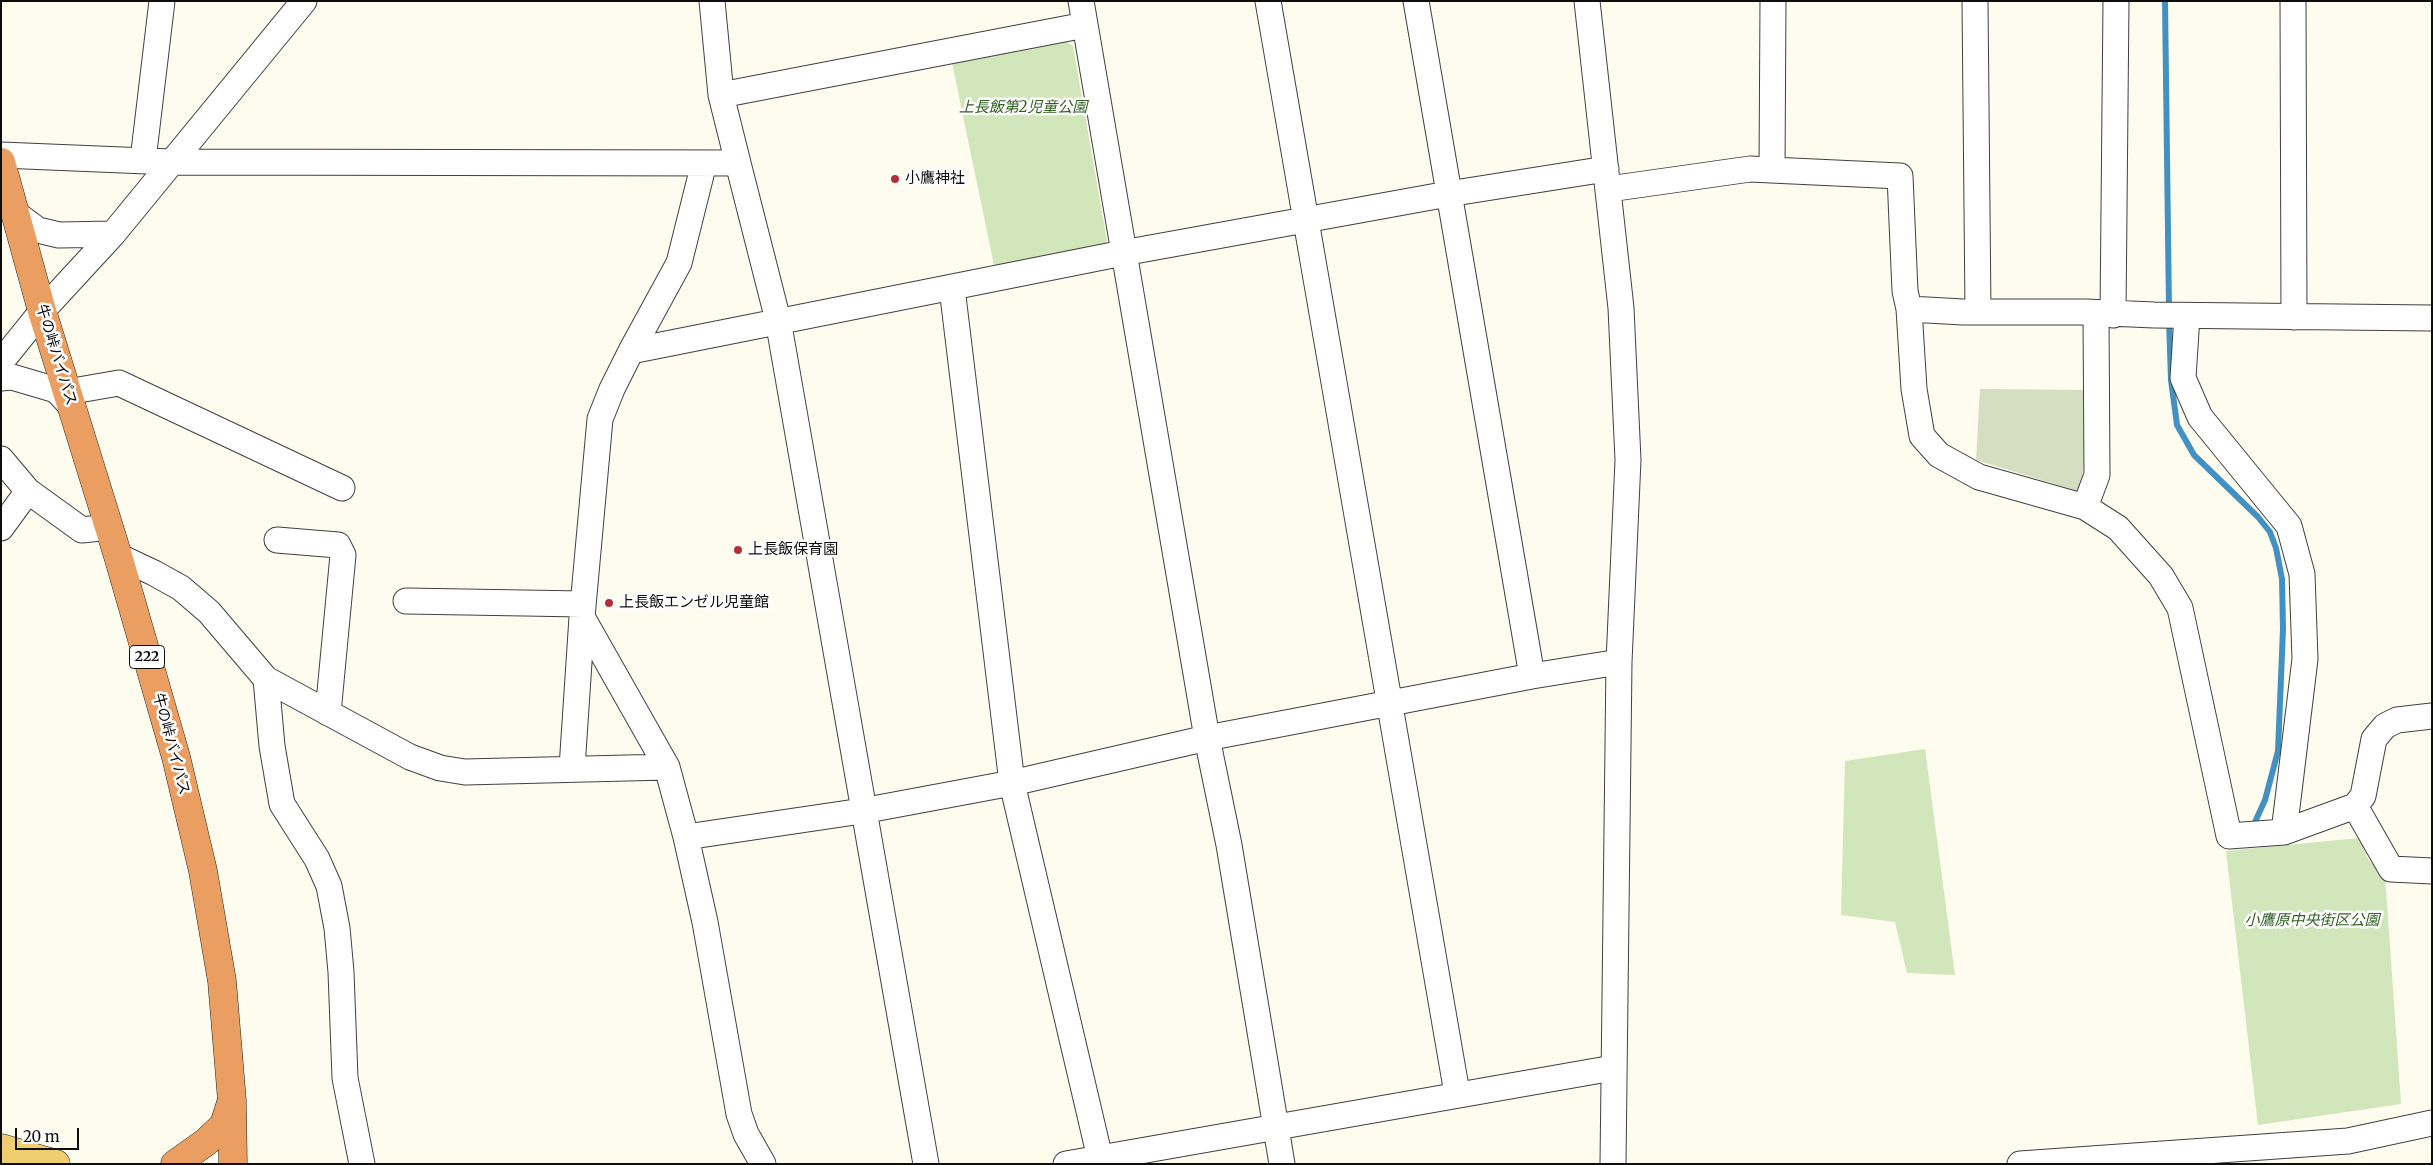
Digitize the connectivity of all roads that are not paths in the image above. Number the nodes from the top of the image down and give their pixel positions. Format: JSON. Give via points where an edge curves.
{"nodes":[{"id":1,"x":162,"y":1,"type":"edge"},
{"id":2,"x":304,"y":1,"type":"edge"},
{"id":3,"x":712,"y":1,"type":"edge"},
{"id":4,"x":1268,"y":1,"type":"edge"},
{"id":5,"x":1416,"y":1,"type":"edge"},
{"id":6,"x":1586,"y":1,"type":"edge"},
{"id":7,"x":1773,"y":1,"type":"edge"},
{"id":8,"x":1975,"y":1,"type":"edge"},
{"id":9,"x":2116,"y":1,"type":"edge"},
{"id":10,"x":2293,"y":1,"type":"edge"},
{"id":11,"x":1083,"y":13,"type":"edge"},
{"id":12,"x":721,"y":96,"type":"junction"},
{"id":13,"x":1,"y":154,"type":"edge"},
{"id":14,"x":143,"y":160,"type":"junction"},
{"id":15,"x":1,"y":162,"type":"edge"},
{"id":16,"x":171,"y":162,"type":"junction"},
{"id":17,"x":704,"y":163,"type":"junction"},
{"id":18,"x":738,"y":163,"type":"junction"},
{"id":19,"x":1772,"y":170,"type":"junction"},
{"id":20,"x":1607,"y":179,"type":"junction"},
{"id":21,"x":1448,"y":194,"type":"junction"},
{"id":22,"x":15,"y":213,"type":"junction"},
{"id":23,"x":1305,"y":222,"type":"junction"},
{"id":24,"x":113,"y":234,"type":"junction"},
{"id":25,"x":1123,"y":253,"type":"junction"},
{"id":26,"x":952,"y":288,"type":"junction"},
{"id":27,"x":1909,"y":309,"type":"junction"},
{"id":28,"x":42,"y":311,"type":"junction"},
{"id":29,"x":1978,"y":312,"type":"junction"},
{"id":30,"x":2104,"y":314,"type":"junction"},
{"id":31,"x":2186,"y":316,"type":"junction"},
{"id":32,"x":2294,"y":317,"type":"junction"},
{"id":33,"x":2432,"y":318,"type":"edge"},
{"id":34,"x":778,"y":320,"type":"junction"},
{"id":35,"x":631,"y":351,"type":"junction"},
{"id":36,"x":1,"y":362,"type":"edge"},
{"id":37,"x":1,"y":378,"type":"edge"},
{"id":38,"x":69,"y":400,"type":"junction"},
{"id":39,"x":1,"y":459,"type":"edge"},
{"id":40,"x":342,"y":488,"type":"dead end"},
{"id":41,"x":28,"y":491,"type":"junction"},
{"id":42,"x":2085,"y":507,"type":"junction"},
{"id":43,"x":109,"y":527,"type":"junction"},
{"id":44,"x":1,"y":528,"type":"edge"},
{"id":45,"x":277,"y":540,"type":"dead end"},
{"id":46,"x":118,"y":556,"type":"junction"},
{"id":47,"x":406,"y":601,"type":"dead end"},
{"id":48,"x":582,"y":610,"type":"junction"},
{"id":49,"x":1620,"y":662,"type":"junction"},
{"id":50,"x":1532,"y":676,"type":"junction"},
{"id":51,"x":266,"y":679,"type":"junction"},
{"id":52,"x":1389,"y":704,"type":"junction"},
{"id":53,"x":328,"y":713,"type":"junction"},
{"id":54,"x":2432,"y":716,"type":"edge"},
{"id":55,"x":1207,"y":738,"type":"junction"},
{"id":56,"x":667,"y":767,"type":"junction"},
{"id":57,"x":572,"y":768,"type":"junction"},
{"id":58,"x":1012,"y":784,"type":"junction"},
{"id":59,"x":2355,"y":806,"type":"junction"},
{"id":60,"x":862,"y":811,"type":"junction"},
{"id":61,"x":2284,"y":832,"type":"junction"},
{"id":62,"x":686,"y":837,"type":"junction"},
{"id":63,"x":2432,"y":871,"type":"edge"},
{"id":64,"x":1613,"y":1068,"type":"junction"},
{"id":65,"x":1457,"y":1094,"type":"junction"},
{"id":66,"x":232,"y":1101,"type":"junction"},
{"id":67,"x":2432,"y":1123,"type":"edge"},
{"id":68,"x":1275,"y":1126,"type":"junction"},
{"id":69,"x":1,"y":1148,"type":"edge"},
{"id":70,"x":1100,"y":1158,"type":"junction"},
{"id":71,"x":56,"y":1164,"type":"edge"},
{"id":72,"x":175,"y":1164,"type":"edge"},
{"id":73,"x":233,"y":1164,"type":"edge"},
{"id":74,"x":362,"y":1164,"type":"edge"},
{"id":75,"x":763,"y":1164,"type":"edge"},
{"id":76,"x":926,"y":1164,"type":"edge"},
{"id":77,"x":1066,"y":1164,"type":"edge"},
{"id":78,"x":1282,"y":1164,"type":"edge"},
{"id":79,"x":1613,"y":1164,"type":"edge"},
{"id":80,"x":2020,"y":1164,"type":"edge"}],
"edges":[{"from":1,"to":14,"type":"street"},
{"from":2,"to":16,"type":"street"},
{"from":3,"to":12,"type":"street"},
{"from":4,"to":23,"type":"street"},
{"from":5,"to":21,"type":"street"},
{"from":6,"to":20,"type":"street"},
{"from":7,"to":19,"type":"street"},
{"from":8,"to":29,"type":"street"},
{"from":9,"to":30,"type":"street"},
{"from":10,"to":32,"type":"street"},
{"from":11,"to":12,"type":"street"},
{"from":11,"to":25,"type":"street"},
{"from":12,"to":18,"type":"street"},
{"from":13,"to":14,"type":"street"},
{"from":14,"to":16,"type":"street"},
{"from":15,"to":22,"type":"highway","name":"牛の峠バイパス","number":"222"},
{"from":16,"to":17,"type":"street"},
{"from":16,"to":24,"type":"street"},
{"from":17,"to":18,"type":"street"},
{"from":17,"to":35,"type":"street","via":[[679,263]]},
{"from":18,"to":34,"type":"street"},
{"from":19,"to":20,"type":"street"},
{"from":19,"to":27,"type":"street","via":[[1900,176],[1905,291]]},
{"from":20,"to":21,"type":"street"},
{"from":20,"to":49,"type":"street","via":[[1621,308],[1628,460]]},
{"from":21,"to":23,"type":"street"},
{"from":21,"to":50,"type":"street"},
{"from":22,"to":24,"type":"street","via":[[38,230],[59,235]]},
{"from":22,"to":28,"type":"highway","name":"牛の峠バイパス","number":"222"},
{"from":23,"to":25,"type":"street"},
{"from":23,"to":52,"type":"street"},
{"from":24,"to":28,"type":"street"},
{"from":25,"to":26,"type":"street"},
{"from":25,"to":55,"type":"street"},
{"from":26,"to":34,"type":"street"},
{"from":26,"to":58,"type":"street"},
{"from":27,"to":29,"type":"street"},
{"from":27,"to":42,"type":"street","via":[[1914,389],[1922,436],[1938,455],[1980,477]]},
{"from":28,"to":36,"type":"street"},
{"from":28,"to":38,"type":"highway","name":"牛の峠バイパス","number":"222"},
{"from":29,"to":30,"type":"street"},
{"from":30,"to":31,"type":"street"},
{"from":30,"to":42,"type":"street","via":[[2097,475]]},
{"from":31,"to":32,"type":"street"},
{"from":31,"to":61,"type":"street","via":[[2183,378],[2200,416],[2289,526],[2302,574],[2305,659]]},
{"from":32,"to":33,"type":"street"},
{"from":34,"to":35,"type":"street"},
{"from":34,"to":60,"type":"street"},
{"from":35,"to":48,"type":"street","via":[[600,419]]},
{"from":37,"to":38,"type":"street","via":[[12,377],[56,390]]},
{"from":38,"to":40,"type":"street","via":[[119,383]]},
{"from":38,"to":43,"type":"highway","name":"牛の峠バイパス","number":"222"},
{"from":39,"to":41,"type":"street"},
{"from":41,"to":43,"type":"street","via":[[82,530]]},
{"from":41,"to":44,"type":"street"},
{"from":42,"to":61,"type":"street","via":[[2118,528],[2160,576],[2180,608],[2229,836]]},
{"from":43,"to":46,"type":"highway","name":"牛の峠バイパス","number":"222"},
{"from":45,"to":53,"type":"street","via":[[338,545],[343,555]]},
{"from":46,"to":51,"type":"street","via":[[188,594],[209,612]]},
{"from":46,"to":66,"type":"highway","name":"牛の峠バイパス","number":"222","via":[[176,757],[203,871],[222,981]]},
{"from":47,"to":48,"type":"street"},
{"from":48,"to":56,"type":"street"},
{"from":48,"to":57,"type":"street"},
{"from":49,"to":50,"type":"street"},
{"from":49,"to":64,"type":"street"},
{"from":50,"to":52,"type":"street"},
{"from":51,"to":53,"type":"street"},
{"from":51,"to":74,"type":"street","via":[[272,746],[282,804],[317,858],[329,886],[338,928],[345,1078]]},
{"from":52,"to":55,"type":"street"},
{"from":52,"to":65,"type":"street"},
{"from":53,"to":57,"type":"street","via":[[410,757],[440,768],[505,773]]},
{"from":54,"to":59,"type":"street","via":[[2397,720],[2379,732],[2374,739],[2363,796]]},
{"from":55,"to":58,"type":"street"},
{"from":55,"to":68,"type":"street","via":[[1229,845]]},
{"from":56,"to":57,"type":"street"},
{"from":56,"to":62,"type":"street"},
{"from":58,"to":60,"type":"street"},
{"from":58,"to":70,"type":"street"},
{"from":59,"to":61,"type":"street"},
{"from":59,"to":63,"type":"street","via":[[2391,869]]},
{"from":60,"to":62,"type":"street"},
{"from":60,"to":76,"type":"street"},
{"from":62,"to":75,"type":"street","via":[[705,922],[739,1114]]},
{"from":64,"to":65,"type":"street"},
{"from":64,"to":79,"type":"street"},
{"from":65,"to":68,"type":"street"},
{"from":66,"to":72,"type":"highway","via":[[224,1125]]},
{"from":66,"to":73,"type":"highway","name":"牛の峠バイパス","number":"222"},
{"from":67,"to":80,"type":"street","via":[[2348,1141]]},
{"from":68,"to":70,"type":"street"},
{"from":68,"to":78,"type":"street"},
{"from":69,"to":71,"type":"main road"},
{"from":70,"to":77,"type":"street"}]}
